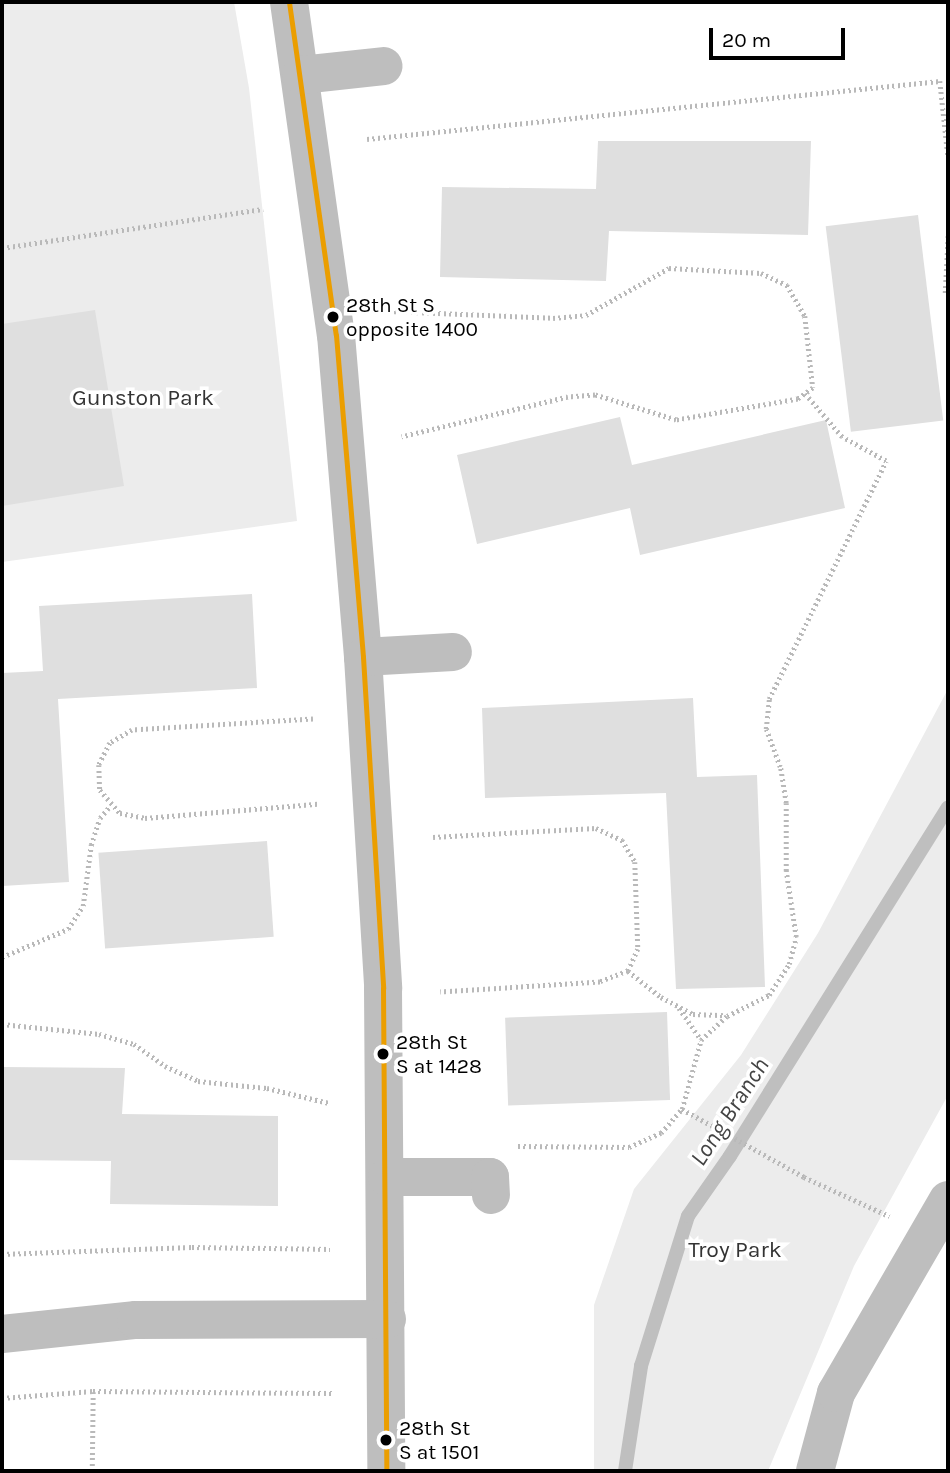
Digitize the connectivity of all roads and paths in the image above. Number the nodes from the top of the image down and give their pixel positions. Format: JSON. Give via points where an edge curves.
{"nodes":[{"id":1,"x":289,"y":2,"type":"edge"},
{"id":2,"x":384,"y":66,"type":"dead end"},
{"id":3,"x":301,"y":75,"type":"junction"},
{"id":4,"x":367,"y":139,"type":"dead end"},
{"id":5,"x":948,"y":156,"type":"edge"},
{"id":6,"x":263,"y":209,"type":"dead end"},
{"id":7,"x":948,"y":233,"type":"edge"},
{"id":8,"x":2,"y":248,"type":"edge"},
{"id":9,"x":945,"y":293,"type":"dead end"},
{"id":10,"x":389,"y":311,"type":"dead end"},
{"id":11,"x":805,"y":394,"type":"junction"},
{"id":12,"x":402,"y":437,"type":"dead end"},
{"id":13,"x":453,"y":652,"type":"dead end"},
{"id":14,"x":363,"y":657,"type":"junction"},
{"id":15,"x":313,"y":719,"type":"dead end"},
{"id":16,"x":317,"y":804,"type":"dead end"},
{"id":17,"x":110,"y":806,"type":"junction"},
{"id":18,"x":433,"y":837,"type":"dead end"},
{"id":19,"x":2,"y":957,"type":"edge"},
{"id":20,"x":628,"y":971,"type":"junction"},
{"id":21,"x":440,"y":992,"type":"dead end"},
{"id":22,"x":678,"y":1006,"type":"junction"},
{"id":23,"x":727,"y":1016,"type":"junction"},
{"id":24,"x":2,"y":1024,"type":"edge"},
{"id":25,"x":701,"y":1040,"type":"junction"},
{"id":26,"x":329,"y":1103,"type":"dead end"},
{"id":27,"x":682,"y":1109,"type":"junction"},
{"id":28,"x":509,"y":1146,"type":"dead end"},
{"id":29,"x":387,"y":1177,"type":"junction"},
{"id":30,"x":491,"y":1195,"type":"dead end"},
{"id":31,"x":948,"y":1200,"type":"edge"},
{"id":32,"x":893,"y":1218,"type":"dead end"},
{"id":33,"x":330,"y":1249,"type":"dead end"},
{"id":34,"x":2,"y":1254,"type":"edge"},
{"id":35,"x":387,"y":1319,"type":"junction"},
{"id":36,"x":2,"y":1334,"type":"edge"},
{"id":37,"x":93,"y":1391,"type":"junction"},
{"id":38,"x":332,"y":1393,"type":"dead end"},
{"id":39,"x":2,"y":1398,"type":"edge"},
{"id":40,"x":92,"y":1471,"type":"edge"},
{"id":41,"x":386,"y":1471,"type":"edge"},
{"id":42,"x":815,"y":1471,"type":"edge"}],
"edges":[{"from":1,"to":3,"type":"street"},
{"from":2,"to":3,"type":"street"},
{"from":3,"to":14,"type":"street","via":[[336,335]]},
{"from":4,"to":5,"type":"path","via":[[940,81]]},
{"from":6,"to":8,"type":"path"},
{"from":7,"to":9,"type":"path"},
{"from":10,"to":11,"type":"path","via":[[553,318],[586,315],[669,268],[761,273],[787,285],[805,316],[813,388]]},
{"from":11,"to":12,"type":"path","via":[[676,420],[595,395],[568,397]]},
{"from":11,"to":23,"type":"path","via":[[842,437],[886,461],[768,699],[766,729],[780,767],[786,803],[786,871],[796,937],[789,964],[769,995]]},
{"from":13,"to":14,"type":"street"},
{"from":14,"to":29,"type":"street","via":[[383,988]]},
{"from":15,"to":17,"type":"path","via":[[132,730],[110,743],[99,765],[100,790]]},
{"from":16,"to":17,"type":"path","via":[[145,818]]},
{"from":17,"to":19,"type":"path","via":[[100,818],[91,845],[83,906],[68,929]]},
{"from":18,"to":20,"type":"path","via":[[596,828],[622,840],[635,862],[638,949]]},
{"from":20,"to":21,"type":"path","via":[[600,982]]},
{"from":20,"to":22,"type":"path"},
{"from":22,"to":23,"type":"path","via":[[692,1014]]},
{"from":22,"to":25,"type":"path"},
{"from":23,"to":25,"type":"path"},
{"from":24,"to":26,"type":"path","via":[[99,1034],[134,1044],[165,1066],[198,1081],[267,1088]]},
{"from":25,"to":27,"type":"path"},
{"from":27,"to":28,"type":"path","via":[[661,1133],[629,1147]]},
{"from":27,"to":32,"type":"path","via":[[804,1177],[845,1192]]},
{"from":29,"to":30,"type":"street","via":[[490,1178]]},
{"from":29,"to":35,"type":"street"},
{"from":31,"to":42,"type":"street","via":[[836,1393]]},
{"from":33,"to":34,"type":"path","via":[[192,1247]]},
{"from":35,"to":36,"type":"street","via":[[136,1320]]},
{"from":35,"to":41,"type":"street"},
{"from":37,"to":38,"type":"path"},
{"from":37,"to":39,"type":"path"},
{"from":37,"to":40,"type":"path"}]}
